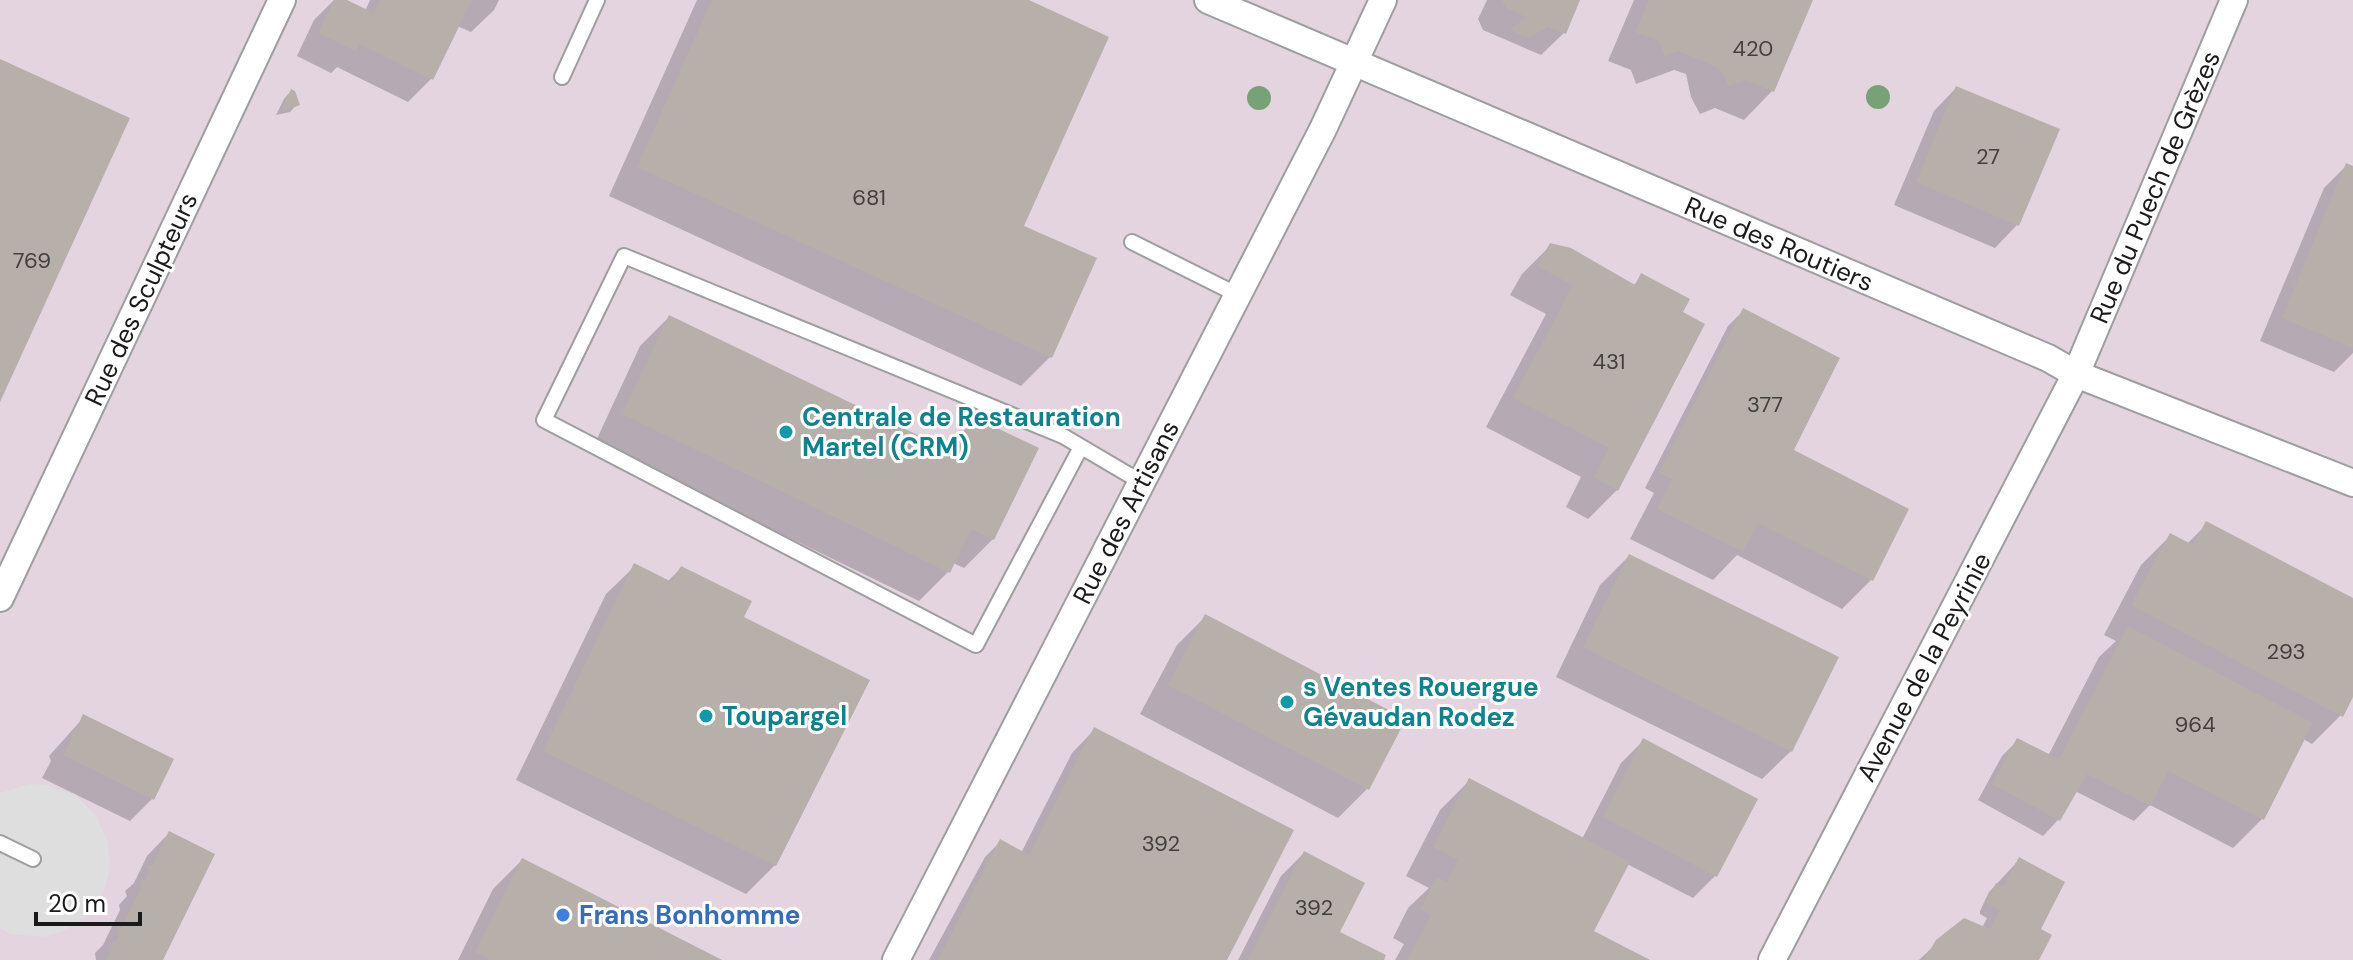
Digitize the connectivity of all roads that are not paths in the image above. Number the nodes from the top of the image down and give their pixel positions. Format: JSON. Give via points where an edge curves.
{"nodes":[{"id":1,"x":282,"y":0,"type":"edge"},
{"id":2,"x":597,"y":0,"type":"edge"},
{"id":3,"x":1208,"y":0,"type":"edge"},
{"id":4,"x":1383,"y":0,"type":"edge"},
{"id":5,"x":2234,"y":0,"type":"edge"},
{"id":6,"x":1355,"y":63,"type":"junction"},
{"id":7,"x":562,"y":77,"type":"dead end"},
{"id":8,"x":1132,"y":242,"type":"dead end"},
{"id":9,"x":1238,"y":295,"type":"junction"},
{"id":10,"x":2076,"y":374,"type":"junction"},
{"id":11,"x":1081,"y":447,"type":"junction"},
{"id":12,"x":1141,"y":482,"type":"junction"},
{"id":13,"x":2353,"y":483,"type":"edge"},
{"id":14,"x":0,"y":598,"type":"edge"},
{"id":15,"x":0,"y":843,"type":"edge"},
{"id":16,"x":33,"y":859,"type":"dead end"},
{"id":17,"x":896,"y":960,"type":"edge"},
{"id":18,"x":1772,"y":960,"type":"edge"}],
"edges":[{"from":1,"to":14,"type":"street","name":"Rue des Sculpteurs"},
{"from":2,"to":7,"type":"lane"},
{"from":3,"to":6,"type":"street","name":"Rue des Routiers"},
{"from":4,"to":6,"type":"street","name":"Rue des Artisans"},
{"from":5,"to":10,"type":"street","name":"Rue du Puech de Grèzes"},
{"from":6,"to":9,"type":"street","name":"Rue des Artisans"},
{"from":6,"to":10,"type":"street","name":"Rue des Routiers"},
{"from":8,"to":9,"type":"lane"},
{"from":9,"to":12,"type":"street","name":"Rue des Artisans"},
{"from":10,"to":13,"type":"street","name":"Rue des Routiers"},
{"from":10,"to":18,"type":"street","name":"Avenue de la Peyrinie"},
{"from":11,"to":11,"type":"lane","via":[[624,256],[544,420],[976,645]]},
{"from":11,"to":12,"type":"lane"},
{"from":12,"to":17,"type":"street","name":"Rue des Artisans"},
{"from":15,"to":16,"type":"lane"}]}
